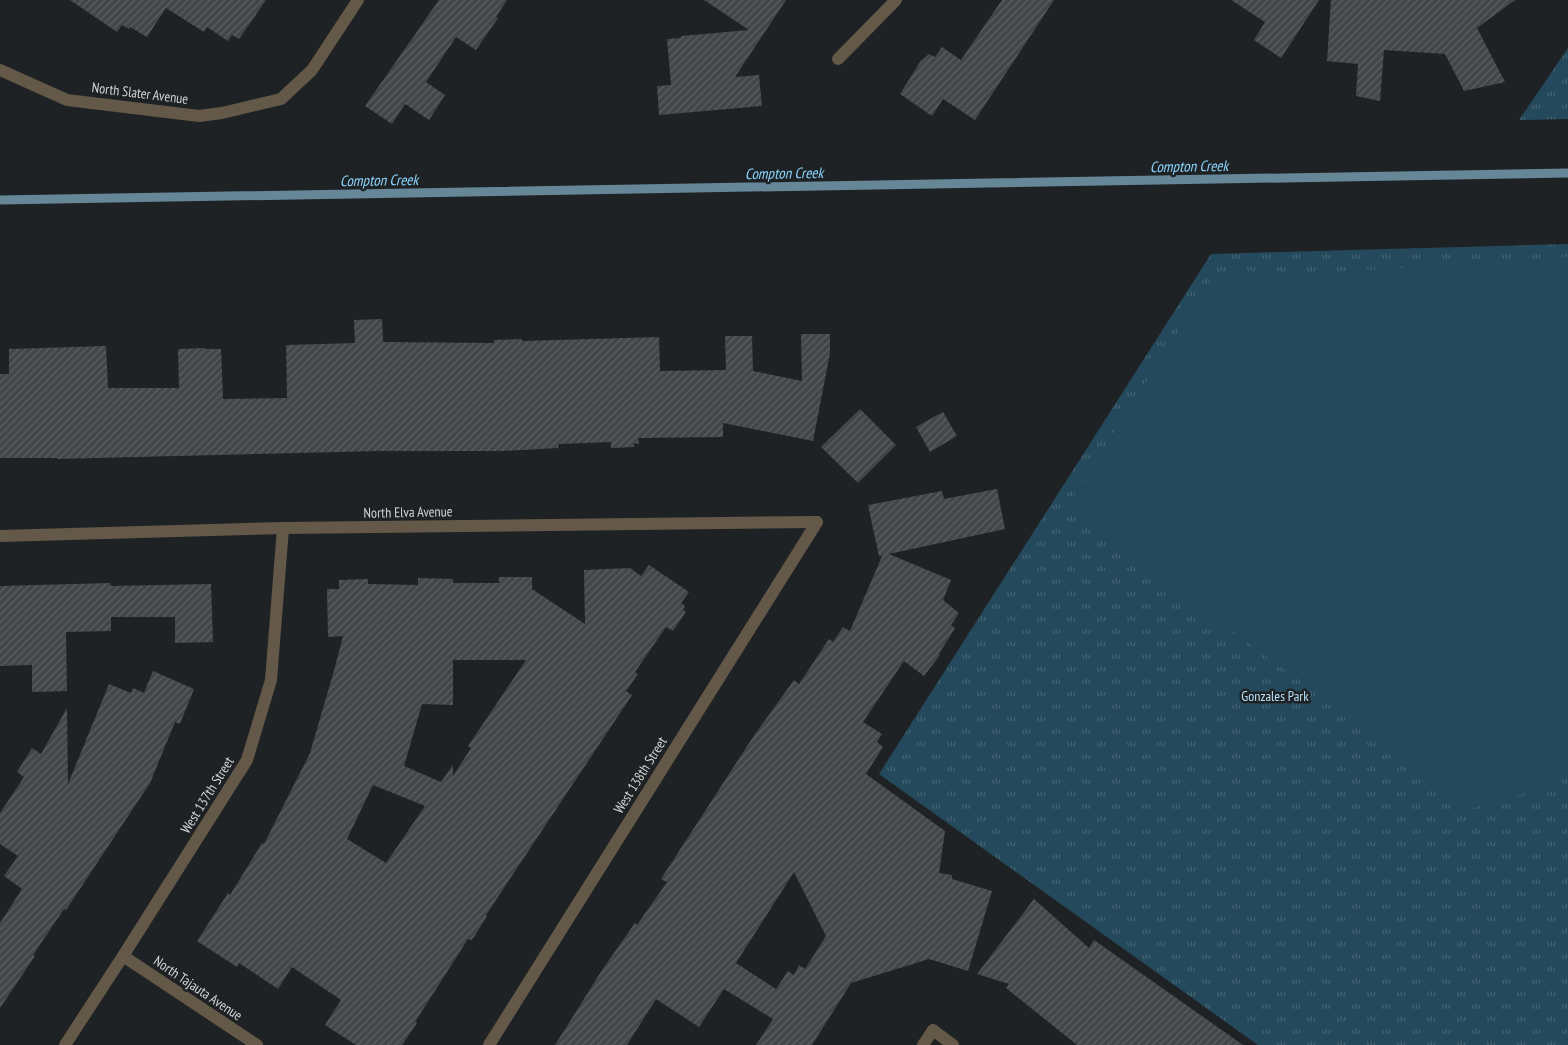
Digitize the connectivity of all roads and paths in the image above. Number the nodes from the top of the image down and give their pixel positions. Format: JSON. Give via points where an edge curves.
{"nodes":[{"id":1,"x":358,"y":0,"type":"edge"},
{"id":2,"x":896,"y":0,"type":"edge"},
{"id":3,"x":838,"y":59,"type":"dead end"},
{"id":4,"x":0,"y":70,"type":"edge"},
{"id":5,"x":817,"y":522,"type":"joint"},
{"id":6,"x":283,"y":528,"type":"junction"},
{"id":7,"x":0,"y":536,"type":"edge"},
{"id":8,"x":124,"y":956,"type":"junction"},
{"id":9,"x":65,"y":1045,"type":"edge"},
{"id":10,"x":256,"y":1045,"type":"edge"},
{"id":11,"x":488,"y":1045,"type":"edge"},
{"id":12,"x":923,"y":1045,"type":"edge"},
{"id":13,"x":953,"y":1045,"type":"edge"}],
"edges":[{"from":1,"to":4,"type":"street","name":"North Slater Avenue","via":[[312,70],[281,98],[222,113],[199,116],[67,100]]},
{"from":2,"to":3,"type":"street"},
{"from":5,"to":6,"type":"street","name":"North Elva Avenue"},
{"from":5,"to":11,"type":"street","name":"West 138th Street"},
{"from":6,"to":7,"type":"street","name":"North Elva Avenue"},
{"from":6,"to":8,"type":"street","name":"West 137th Street","via":[[271,680],[247,760]]},
{"from":8,"to":9,"type":"street","name":"West 137th Street"},
{"from":8,"to":10,"type":"street","name":"North Tajauta Avenue"},
{"from":12,"to":13,"type":"street","via":[[933,1030]]}]}
